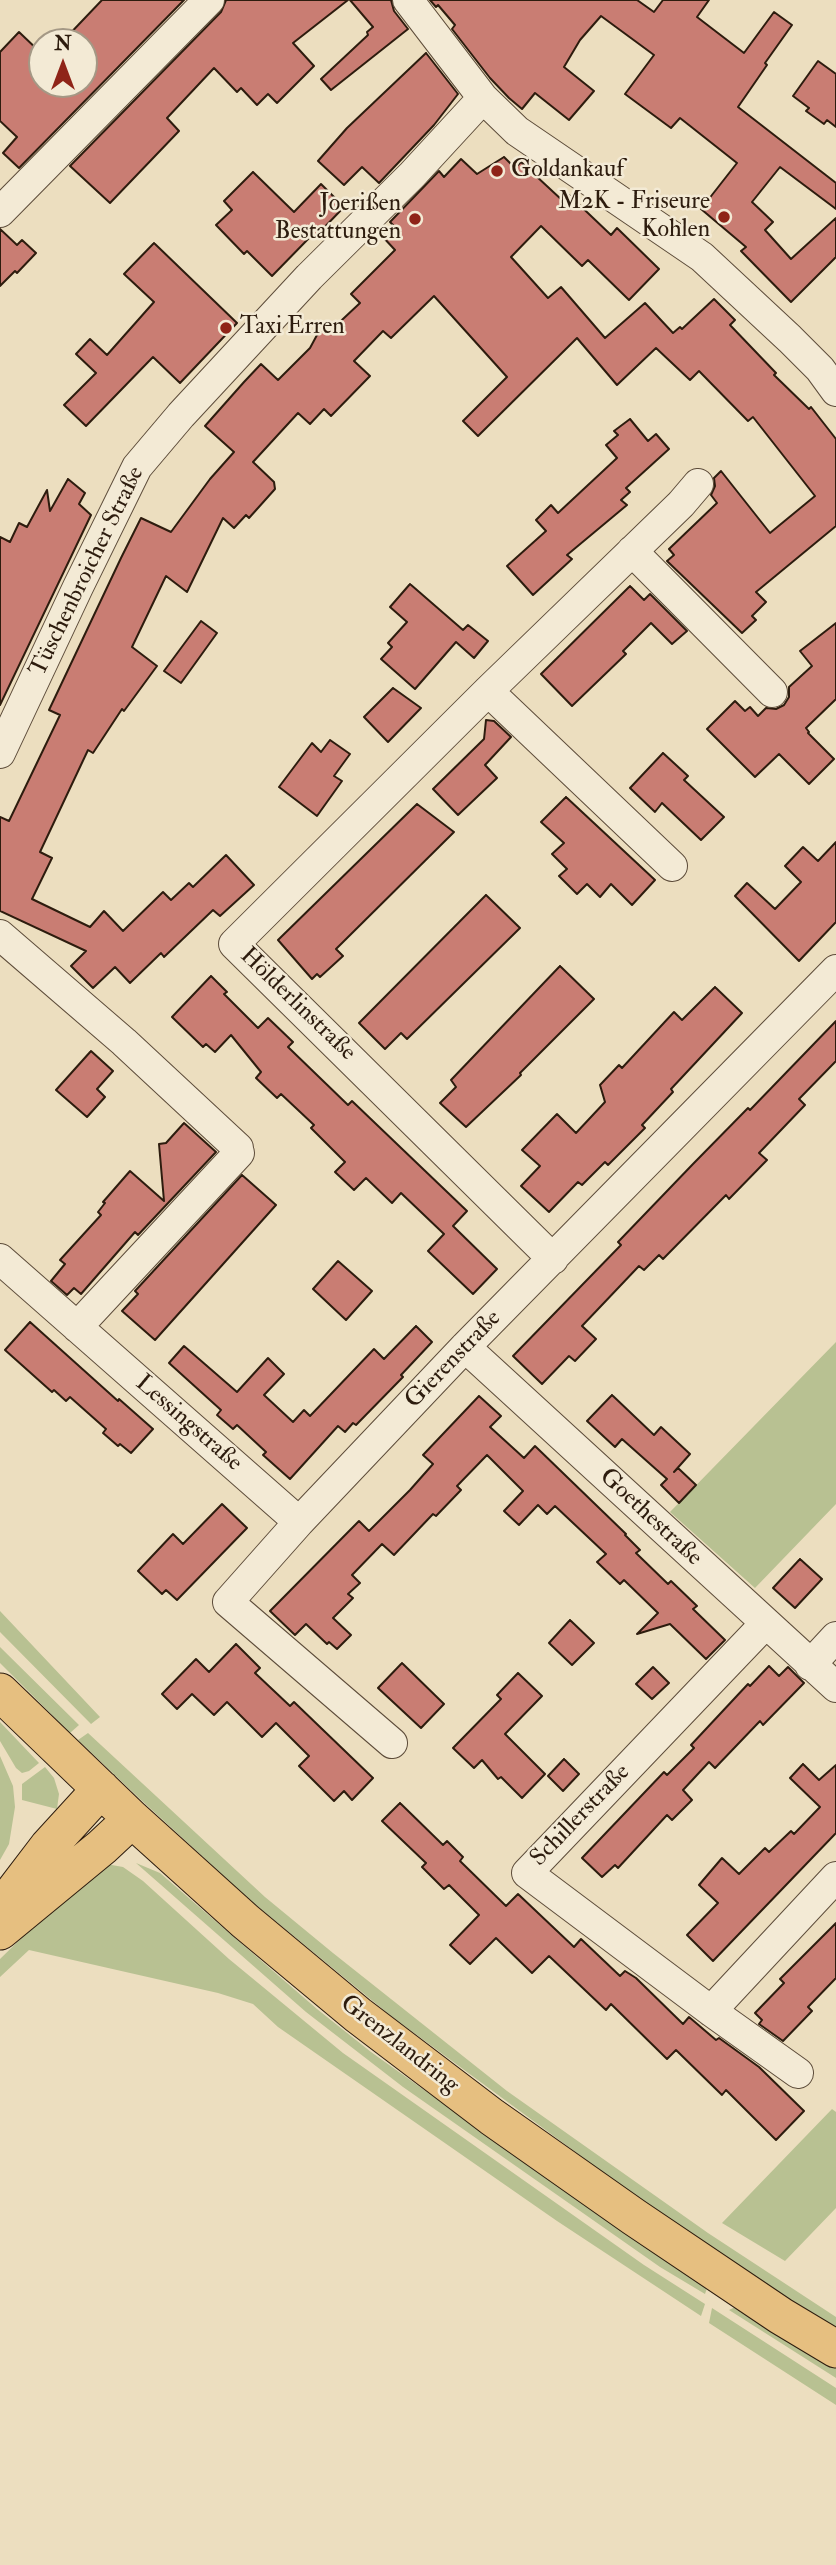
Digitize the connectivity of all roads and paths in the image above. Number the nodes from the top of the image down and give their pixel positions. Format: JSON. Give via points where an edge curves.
{"nodes":[{"id":1,"x":209,"y":0,"type":"edge"},
{"id":2,"x":408,"y":0,"type":"edge"},
{"id":3,"x":484,"y":98,"type":"junction"},
{"id":4,"x":0,"y":212,"type":"edge"},
{"id":5,"x":836,"y":391,"type":"edge"},
{"id":6,"x":698,"y":484,"type":"dead end"},
{"id":7,"x":632,"y":551,"type":"junction"},
{"id":8,"x":488,"y":691,"type":"junction"},
{"id":9,"x":772,"y":692,"type":"dead end"},
{"id":10,"x":0,"y":753,"type":"edge"},
{"id":11,"x":672,"y":866,"type":"dead end"},
{"id":12,"x":0,"y":935,"type":"edge"},
{"id":13,"x":836,"y":970,"type":"edge"},
{"id":14,"x":0,"y":1259,"type":"edge"},
{"id":15,"x":553,"y":1259,"type":"junction"},
{"id":16,"x":77,"y":1327,"type":"junction"},
{"id":17,"x":465,"y":1347,"type":"junction"},
{"id":18,"x":299,"y":1522,"type":"junction"},
{"id":19,"x":765,"y":1624,"type":"junction"},
{"id":20,"x":836,"y":1637,"type":"edge"},
{"id":21,"x":810,"y":1665,"type":"junction"},
{"id":22,"x":836,"y":1687,"type":"edge"},
{"id":23,"x":0,"y":1692,"type":"edge"},
{"id":24,"x":392,"y":1743,"type":"dead end"},
{"id":25,"x":101,"y":1788,"type":"junction"},
{"id":26,"x":132,"y":1819,"type":"junction"},
{"id":27,"x":836,"y":1877,"type":"edge"},
{"id":28,"x":0,"y":1910,"type":"edge"},
{"id":29,"x":0,"y":1931,"type":"edge"},
{"id":30,"x":711,"y":2011,"type":"junction"},
{"id":31,"x":798,"y":2073,"type":"dead end"},
{"id":32,"x":836,"y":2349,"type":"edge"}],
"edges":[{"from":1,"to":4,"type":"street"},
{"from":2,"to":3,"type":"street"},
{"from":3,"to":5,"type":"street","via":[[517,131],[702,257],[810,359]]},
{"from":3,"to":10,"type":"street","name":"Tüschenbroicher Straße","via":[[309,277],[137,467]]},
{"from":6,"to":7,"type":"street","name":"Hölderlinstraße"},
{"from":7,"to":8,"type":"street","name":"Hölderlinstraße"},
{"from":7,"to":9,"type":"street"},
{"from":8,"to":11,"type":"street"},
{"from":8,"to":15,"type":"street","name":"Hölderlinstraße","via":[[234,944]]},
{"from":12,"to":16,"type":"street","via":[[124,1042],[239,1151]]},
{"from":13,"to":15,"type":"street","name":"Gierenstraße"},
{"from":14,"to":16,"type":"street","name":"Lessingstraße"},
{"from":15,"to":17,"type":"street","name":"Gierenstraße"},
{"from":16,"to":18,"type":"street","name":"Lessingstraße"},
{"from":17,"to":18,"type":"street","name":"Gierenstraße"},
{"from":17,"to":19,"type":"street","name":"Goethestraße"},
{"from":18,"to":24,"type":"street","name":"Gierenstraße","via":[[228,1602]]},
{"from":19,"to":21,"type":"street","name":"Goethestraße"},
{"from":19,"to":30,"type":"street","name":"Schillerstraße","via":[[527,1873]]},
{"from":20,"to":21,"type":"street"},
{"from":21,"to":22,"type":"street","name":"Goethestraße"},
{"from":23,"to":25,"type":"main road","name":"Grenzlandring"},
{"from":25,"to":26,"type":"main road","name":"Grenzlandring"},
{"from":25,"to":28,"type":"main road"},
{"from":26,"to":29,"type":"main road"},
{"from":26,"to":32,"type":"main road","name":"Grenzlandring","via":[[296,1964],[492,2117],[634,2217]]},
{"from":27,"to":30,"type":"street"},
{"from":30,"to":31,"type":"street","name":"Schillerstraße"}]}
